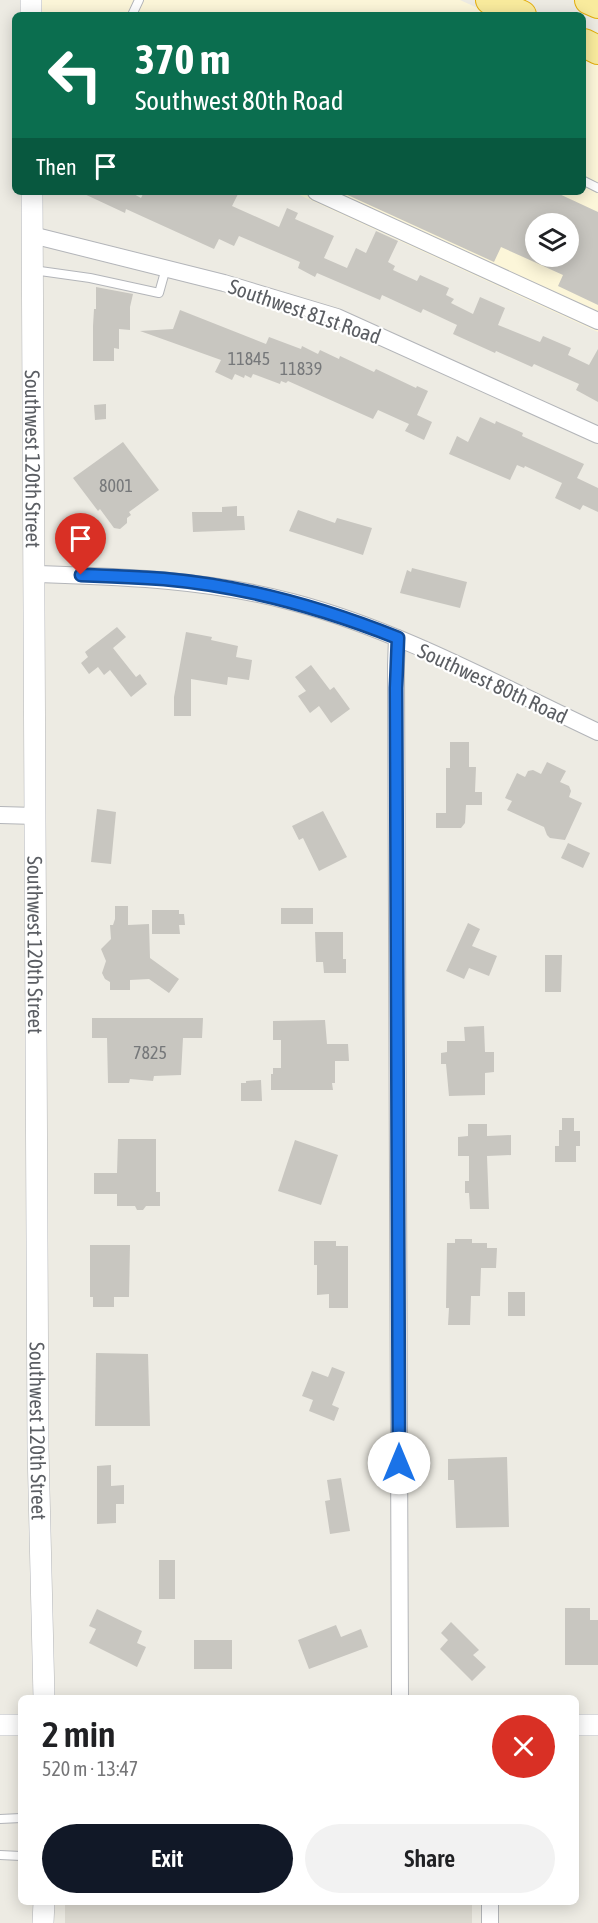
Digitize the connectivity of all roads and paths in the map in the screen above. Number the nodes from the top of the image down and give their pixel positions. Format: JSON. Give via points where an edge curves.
{"nodes":[{"id":1,"x":490,"y":0,"type":"edge"},
{"id":2,"x":589,"y":0,"type":"edge"},
{"id":3,"x":598,"y":4,"type":"edge"},
{"id":4,"x":516,"y":12,"type":"edge"},
{"id":5,"x":32,"y":195,"type":"edge"},
{"id":6,"x":323,"y":195,"type":"edge"},
{"id":7,"x":32,"y":235,"type":"junction"},
{"id":8,"x":166,"y":268,"type":"junction"},
{"id":9,"x":32,"y":270,"type":"junction"},
{"id":10,"x":598,"y":321,"type":"edge"},
{"id":11,"x":598,"y":435,"type":"edge"},
{"id":12,"x":35,"y":574,"type":"junction"},
{"id":13,"x":398,"y":638,"type":"junction"},
{"id":14,"x":598,"y":732,"type":"edge"},
{"id":15,"x":0,"y":815,"type":"edge"},
{"id":16,"x":36,"y":816,"type":"junction"},
{"id":17,"x":44,"y":1695,"type":"edge"},
{"id":18,"x":399,"y":1695,"type":"edge"},
{"id":19,"x":0,"y":1725,"type":"edge"},
{"id":20,"x":18,"y":1725,"type":"edge"},
{"id":21,"x":579,"y":1725,"type":"edge"},
{"id":22,"x":598,"y":1725,"type":"edge"},
{"id":23,"x":18,"y":1818,"type":"edge"},
{"id":24,"x":0,"y":1819,"type":"edge"},
{"id":25,"x":0,"y":1855,"type":"edge"},
{"id":26,"x":18,"y":1856,"type":"edge"},
{"id":27,"x":44,"y":1905,"type":"edge"},
{"id":28,"x":490,"y":1905,"type":"edge"},
{"id":29,"x":44,"y":1923,"type":"edge"},
{"id":30,"x":490,"y":1923,"type":"edge"}],
"edges":[{"from":1,"to":4,"type":"highway"},
{"from":2,"to":3,"type":"highway"},
{"from":5,"to":7,"type":"street","name":"Southwest 120th Street"},
{"from":6,"to":10,"type":"street"},
{"from":7,"to":8,"type":"street","name":"Southwest 81st Road"},
{"from":7,"to":9,"type":"street","name":"Southwest 120th Street"},
{"from":8,"to":9,"type":"lane","via":[[159,293]]},
{"from":8,"to":11,"type":"street","name":"Southwest 81st Road","via":[[337,317]]},
{"from":9,"to":12,"type":"street","name":"Southwest 120th Street"},
{"from":12,"to":13,"type":"street","name":"Southwest 80th Road","via":[[164,579],[226,588],[324,611]]},
{"from":12,"to":16,"type":"street","name":"Southwest 120th Street"},
{"from":13,"to":14,"type":"street","name":"Southwest 80th Road"},
{"from":13,"to":18,"type":"street"},
{"from":15,"to":16,"type":"street"},
{"from":16,"to":17,"type":"street","name":"Southwest 120th Street","via":[[38,1448]]},
{"from":19,"to":20,"type":"street"},
{"from":21,"to":22,"type":"street"},
{"from":23,"to":24,"type":"lane"},
{"from":25,"to":26,"type":"lane"},
{"from":27,"to":29,"type":"street"},
{"from":28,"to":30,"type":"street"}]}
